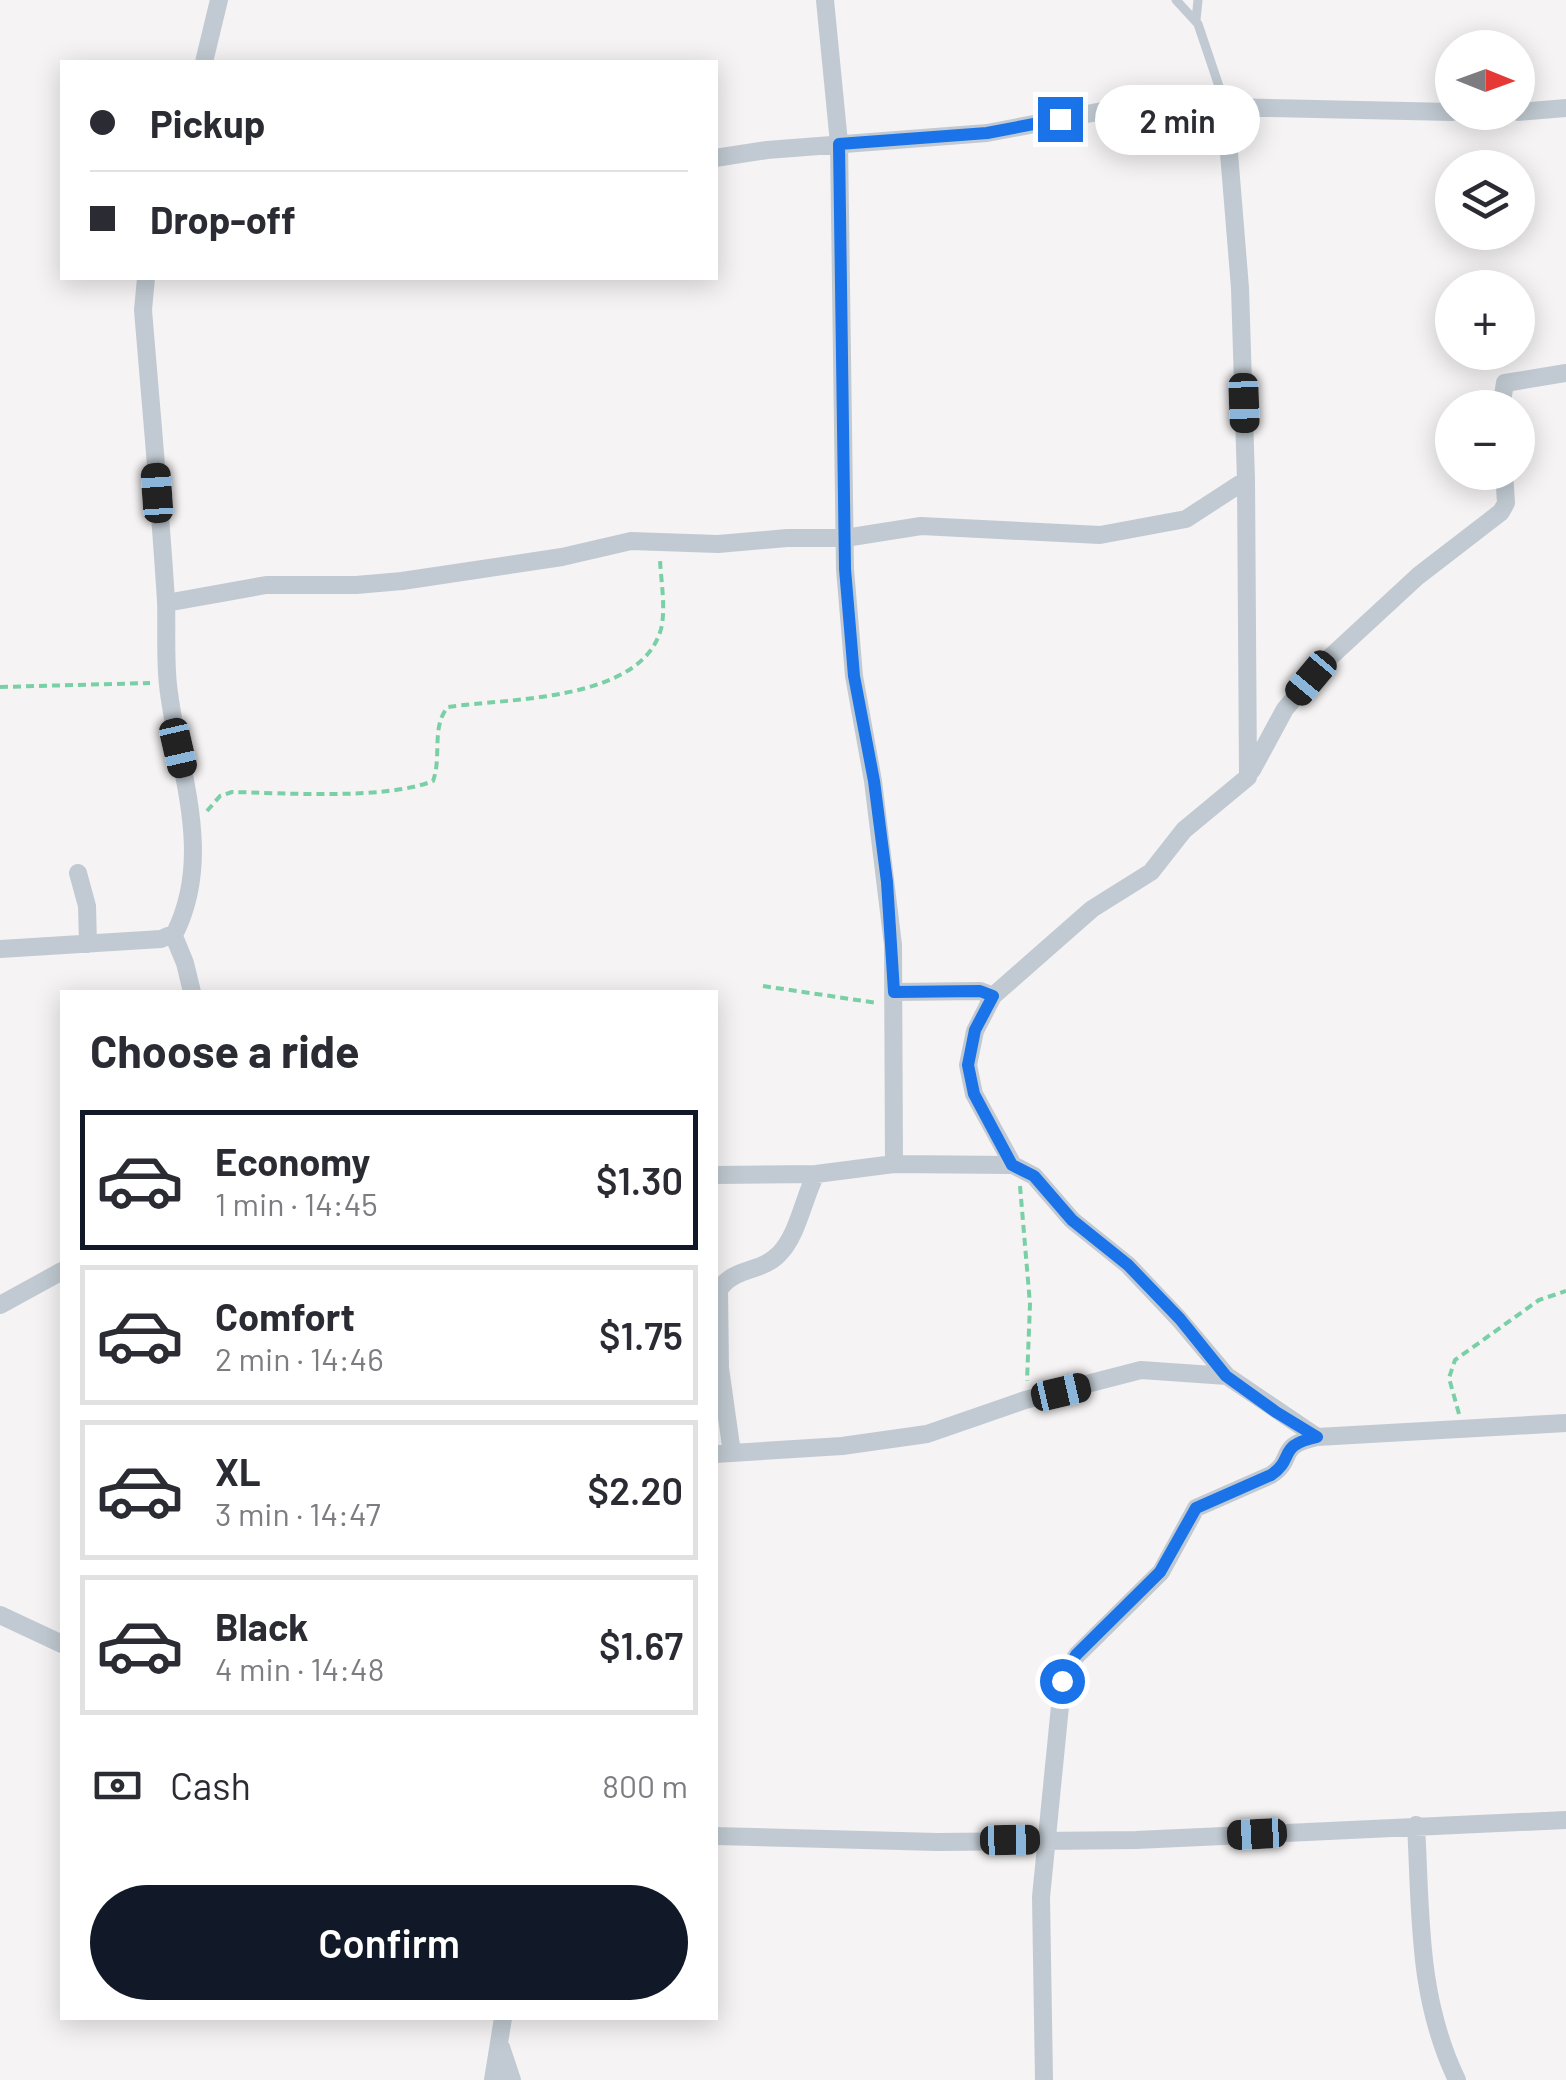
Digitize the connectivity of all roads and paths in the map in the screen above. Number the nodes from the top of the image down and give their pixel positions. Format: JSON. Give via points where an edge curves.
{"nodes":[{"id":1,"x":218,"y":0,"type":"edge"},
{"id":2,"x":825,"y":0,"type":"edge"},
{"id":3,"x":1176,"y":0,"type":"edge"},
{"id":4,"x":1198,"y":0,"type":"edge"},
{"id":5,"x":1196,"y":20,"type":"junction"},
{"id":6,"x":204,"y":60,"type":"edge"},
{"id":7,"x":1225,"y":104,"type":"junction"},
{"id":8,"x":1566,"y":108,"type":"edge"},
{"id":9,"x":1435,"y":111,"type":"edge"},
{"id":10,"x":1535,"y":111,"type":"edge"},
{"id":11,"x":839,"y":144,"type":"junction"},
{"id":12,"x":718,"y":158,"type":"edge"},
{"id":13,"x":146,"y":280,"type":"edge"},
{"id":14,"x":1566,"y":374,"type":"edge"},
{"id":15,"x":1503,"y":390,"type":"edge"},
{"id":16,"x":1246,"y":480,"type":"junction"},
{"id":17,"x":1505,"y":490,"type":"edge"},
{"id":18,"x":845,"y":538,"type":"junction"},
{"id":19,"x":659,"y":542,"type":"junction"},
{"id":20,"x":166,"y":603,"type":"junction"},
{"id":21,"x":168,"y":683,"type":"junction"},
{"id":22,"x":0,"y":686,"type":"edge"},
{"id":23,"x":1248,"y":777,"type":"junction"},
{"id":24,"x":194,"y":832,"type":"junction"},
{"id":25,"x":78,"y":873,"type":"dead end"},
{"id":26,"x":173,"y":934,"type":"junction"},
{"id":27,"x":88,"y":944,"type":"junction"},
{"id":28,"x":0,"y":949,"type":"edge"},
{"id":29,"x":763,"y":986,"type":"dead end"},
{"id":30,"x":192,"y":990,"type":"edge"},
{"id":31,"x":993,"y":996,"type":"junction"},
{"id":32,"x":894,"y":998,"type":"junction"},
{"id":33,"x":894,"y":1164,"type":"junction"},
{"id":34,"x":1016,"y":1167,"type":"junction"},
{"id":35,"x":816,"y":1174,"type":"junction"},
{"id":36,"x":718,"y":1176,"type":"edge"},
{"id":37,"x":60,"y":1272,"type":"edge"},
{"id":38,"x":1566,"y":1291,"type":"edge"},
{"id":39,"x":0,"y":1305,"type":"edge"},
{"id":40,"x":1226,"y":1376,"type":"junction"},
{"id":41,"x":1025,"y":1400,"type":"junction"},
{"id":42,"x":1566,"y":1423,"type":"edge"},
{"id":43,"x":1472,"y":1429,"type":"junction"},
{"id":44,"x":1317,"y":1437,"type":"junction"},
{"id":45,"x":723,"y":1454,"type":"edge"},
{"id":46,"x":0,"y":1615,"type":"edge"},
{"id":47,"x":60,"y":1643,"type":"edge"},
{"id":48,"x":1566,"y":1820,"type":"edge"},
{"id":49,"x":1416,"y":1826,"type":"junction"},
{"id":50,"x":718,"y":1836,"type":"edge"},
{"id":51,"x":1046,"y":1840,"type":"junction"},
{"id":52,"x":503,"y":2020,"type":"edge"},
{"id":53,"x":500,"y":2044,"type":"junction"},
{"id":54,"x":493,"y":2080,"type":"edge"},
{"id":55,"x":512,"y":2080,"type":"edge"},
{"id":56,"x":1044,"y":2080,"type":"edge"},
{"id":57,"x":1457,"y":2080,"type":"edge"}],
"edges":[{"from":1,"to":6,"type":"street"},
{"from":2,"to":11,"type":"street"},
{"from":3,"to":5,"type":"lane"},
{"from":4,"to":5,"type":"lane"},
{"from":5,"to":7,"type":"lane"},
{"from":7,"to":9,"type":"street"},
{"from":7,"to":11,"type":"street","via":[[1134,105],[987,133]]},
{"from":7,"to":16,"type":"street"},
{"from":8,"to":10,"type":"street"},
{"from":11,"to":12,"type":"street"},
{"from":11,"to":18,"type":"street"},
{"from":13,"to":20,"type":"street"},
{"from":14,"to":15,"type":"street","via":[[1504,383]]},
{"from":16,"to":18,"type":"street","via":[[1186,519],[1136,530],[1075,535],[920,526]]},
{"from":16,"to":23,"type":"street"},
{"from":17,"to":23,"type":"street","via":[[1502,512],[1428,567],[1326,661],[1285,709]]},
{"from":18,"to":19,"type":"street"},
{"from":18,"to":32,"type":"street","via":[[854,676],[887,882]]},
{"from":19,"to":20,"type":"street","via":[[402,581],[266,585]]},
{"from":19,"to":24,"type":"path","via":[[662,624],[651,649],[623,674],[582,690],[448,707],[439,728],[436,775],[426,784],[232,792],[213,802]]},
{"from":20,"to":21,"type":"street"},
{"from":21,"to":22,"type":"path"},
{"from":21,"to":24,"type":"street"},
{"from":23,"to":31,"type":"street","via":[[1184,830],[1151,872],[1092,909]]},
{"from":24,"to":26,"type":"street","via":[[185,908]]},
{"from":25,"to":27,"type":"street"},
{"from":26,"to":27,"type":"street"},
{"from":26,"to":30,"type":"street"},
{"from":27,"to":28,"type":"street"},
{"from":29,"to":32,"type":"path"},
{"from":31,"to":32,"type":"street","via":[[980,991]]},
{"from":31,"to":34,"type":"street","via":[[975,1030],[968,1065],[974,1094]]},
{"from":32,"to":33,"type":"street"},
{"from":33,"to":34,"type":"street"},
{"from":33,"to":35,"type":"street"},
{"from":34,"to":40,"type":"street","via":[[1128,1265]]},
{"from":34,"to":41,"type":"path","via":[[1030,1304]]},
{"from":35,"to":36,"type":"street"},
{"from":35,"to":45,"type":"street","via":[[779,1254],[718,1290]]},
{"from":37,"to":39,"type":"street"},
{"from":38,"to":43,"type":"path","via":[[1539,1300],[1456,1360],[1449,1375],[1454,1404]]},
{"from":40,"to":41,"type":"street","via":[[1141,1370]]},
{"from":40,"to":44,"type":"street"},
{"from":41,"to":45,"type":"street","via":[[927,1434]]},
{"from":42,"to":43,"type":"street"},
{"from":43,"to":44,"type":"street"},
{"from":44,"to":51,"type":"street","via":[[1292,1444],[1282,1468],[1271,1475],[1196,1508],[1160,1572],[1069,1664],[1059,1692]]},
{"from":46,"to":47,"type":"street"},
{"from":48,"to":49,"type":"street"},
{"from":49,"to":51,"type":"street"},
{"from":49,"to":57,"type":"street","via":[[1426,1987]]},
{"from":50,"to":51,"type":"street"},
{"from":51,"to":56,"type":"street"},
{"from":52,"to":53,"type":"street"},
{"from":53,"to":54,"type":"street"},
{"from":53,"to":55,"type":"street"}]}
